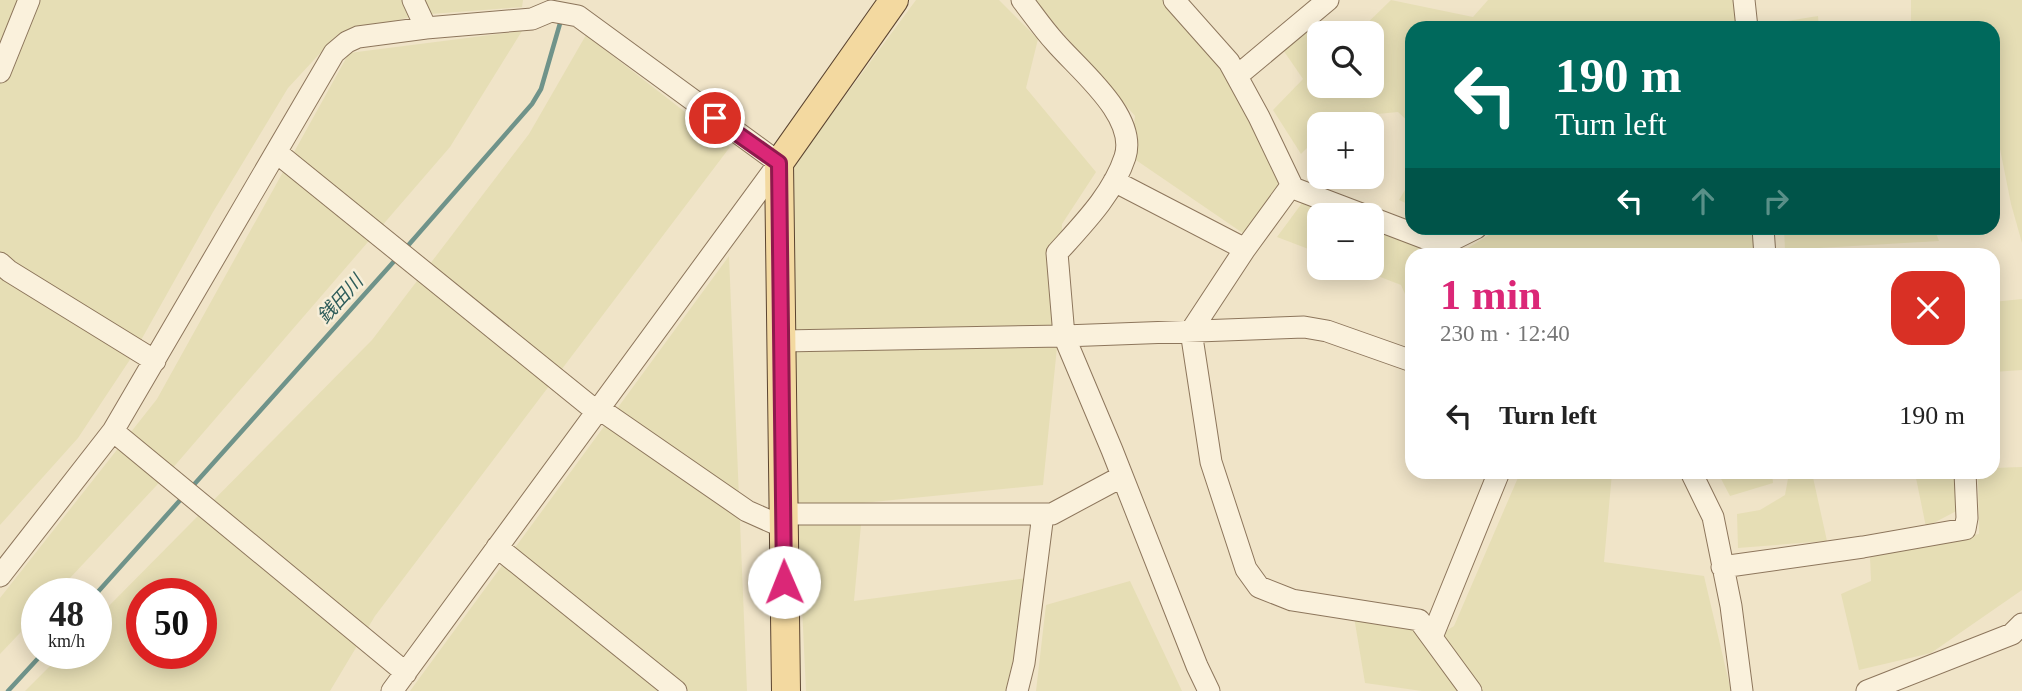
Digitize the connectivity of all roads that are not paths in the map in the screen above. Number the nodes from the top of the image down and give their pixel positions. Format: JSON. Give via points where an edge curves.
{"nodes":[{"id":1,"x":29,"y":0,"type":"edge"},
{"id":2,"x":413,"y":0,"type":"edge"},
{"id":3,"x":894,"y":0,"type":"edge"},
{"id":4,"x":1022,"y":0,"type":"edge"},
{"id":5,"x":1174,"y":0,"type":"edge"},
{"id":6,"x":1328,"y":0,"type":"edge"},
{"id":7,"x":1744,"y":0,"type":"edge"},
{"id":8,"x":580,"y":8,"type":"edge"},
{"id":9,"x":1746,"y":21,"type":"edge"},
{"id":10,"x":426,"y":28,"type":"junction"},
{"id":11,"x":0,"y":72,"type":"edge"},
{"id":12,"x":1237,"y":76,"type":"junction"},
{"id":13,"x":276,"y":152,"type":"junction"},
{"id":14,"x":779,"y":163,"type":"junction"},
{"id":15,"x":1114,"y":181,"type":"junction"},
{"id":16,"x":1293,"y":188,"type":"junction"},
{"id":17,"x":1332,"y":203,"type":"edge"},
{"id":18,"x":1384,"y":223,"type":"edge"},
{"id":19,"x":1405,"y":231,"type":"edge"},
{"id":20,"x":1417,"y":235,"type":"edge"},
{"id":21,"x":1462,"y":235,"type":"edge"},
{"id":22,"x":1245,"y":249,"type":"junction"},
{"id":23,"x":0,"y":263,"type":"edge"},
{"id":24,"x":1191,"y":331,"type":"junction"},
{"id":25,"x":1064,"y":336,"type":"junction"},
{"id":26,"x":782,"y":341,"type":"junction"},
{"id":27,"x":1405,"y":359,"type":"edge"},
{"id":28,"x":155,"y":361,"type":"junction"},
{"id":29,"x":597,"y":410,"type":"junction"},
{"id":30,"x":113,"y":432,"type":"junction"},
{"id":31,"x":1121,"y":477,"type":"junction"},
{"id":32,"x":1496,"y":479,"type":"edge"},
{"id":33,"x":1694,"y":479,"type":"edge"},
{"id":34,"x":1965,"y":479,"type":"edge"},
{"id":35,"x":1043,"y":514,"type":"junction"},
{"id":36,"x":784,"y":520,"type":"junction"},
{"id":37,"x":497,"y":547,"type":"junction"},
{"id":38,"x":1723,"y":567,"type":"junction"},
{"id":39,"x":0,"y":576,"type":"edge"},
{"id":40,"x":2022,"y":624,"type":"edge"},
{"id":41,"x":1433,"y":638,"type":"junction"},
{"id":42,"x":406,"y":673,"type":"junction"},
{"id":43,"x":392,"y":691,"type":"edge"},
{"id":44,"x":676,"y":691,"type":"edge"},
{"id":45,"x":786,"y":691,"type":"edge"},
{"id":46,"x":1017,"y":691,"type":"edge"},
{"id":47,"x":1209,"y":691,"type":"edge"},
{"id":48,"x":1471,"y":691,"type":"edge"},
{"id":49,"x":1742,"y":691,"type":"edge"},
{"id":50,"x":1867,"y":691,"type":"edge"}],
"edges":[{"from":1,"to":11,"type":"street"},
{"from":2,"to":10,"type":"street"},
{"from":3,"to":14,"type":"main road"},
{"from":4,"to":15,"type":"street","via":[[1112,104],[1127,135],[1126,155]]},
{"from":5,"to":12,"type":"street"},
{"from":6,"to":12,"type":"street"},
{"from":7,"to":9,"type":"street"},
{"from":8,"to":10,"type":"street","via":[[551,11],[532,19]]},
{"from":8,"to":14,"type":"street"},
{"from":10,"to":13,"type":"street","via":[[358,37],[334,53]]},
{"from":12,"to":16,"type":"street"},
{"from":13,"to":28,"type":"street"},
{"from":13,"to":29,"type":"street"},
{"from":14,"to":26,"type":"main road"},
{"from":14,"to":29,"type":"street"},
{"from":15,"to":22,"type":"street"},
{"from":15,"to":25,"type":"street","via":[[1093,214],[1057,253]]},
{"from":16,"to":17,"type":"street"},
{"from":16,"to":22,"type":"street"},
{"from":18,"to":19,"type":"street"},
{"from":20,"to":21,"type":"street","via":[[1446,243]]},
{"from":22,"to":24,"type":"street"},
{"from":23,"to":28,"type":"street"},
{"from":24,"to":25,"type":"street"},
{"from":24,"to":27,"type":"street","via":[[1304,327]]},
{"from":24,"to":41,"type":"street","via":[[1211,462],[1246,569],[1259,587],[1292,600],[1419,620]]},
{"from":25,"to":26,"type":"street"},
{"from":25,"to":31,"type":"street"},
{"from":26,"to":36,"type":"main road"},
{"from":28,"to":30,"type":"street"},
{"from":29,"to":36,"type":"street","via":[[747,511]]},
{"from":29,"to":37,"type":"street"},
{"from":30,"to":39,"type":"street"},
{"from":30,"to":42,"type":"street"},
{"from":31,"to":35,"type":"street","via":[[1052,514]]},
{"from":31,"to":47,"type":"street"},
{"from":32,"to":41,"type":"street"},
{"from":33,"to":38,"type":"street","via":[[1713,517]]},
{"from":34,"to":38,"type":"street","via":[[1965,529]]},
{"from":35,"to":36,"type":"street"},
{"from":35,"to":46,"type":"street"},
{"from":36,"to":45,"type":"main road"},
{"from":37,"to":42,"type":"street"},
{"from":37,"to":44,"type":"street"},
{"from":38,"to":49,"type":"street"},
{"from":40,"to":50,"type":"street","via":[[2012,634]]},
{"from":41,"to":48,"type":"street"},
{"from":42,"to":43,"type":"street"}]}
